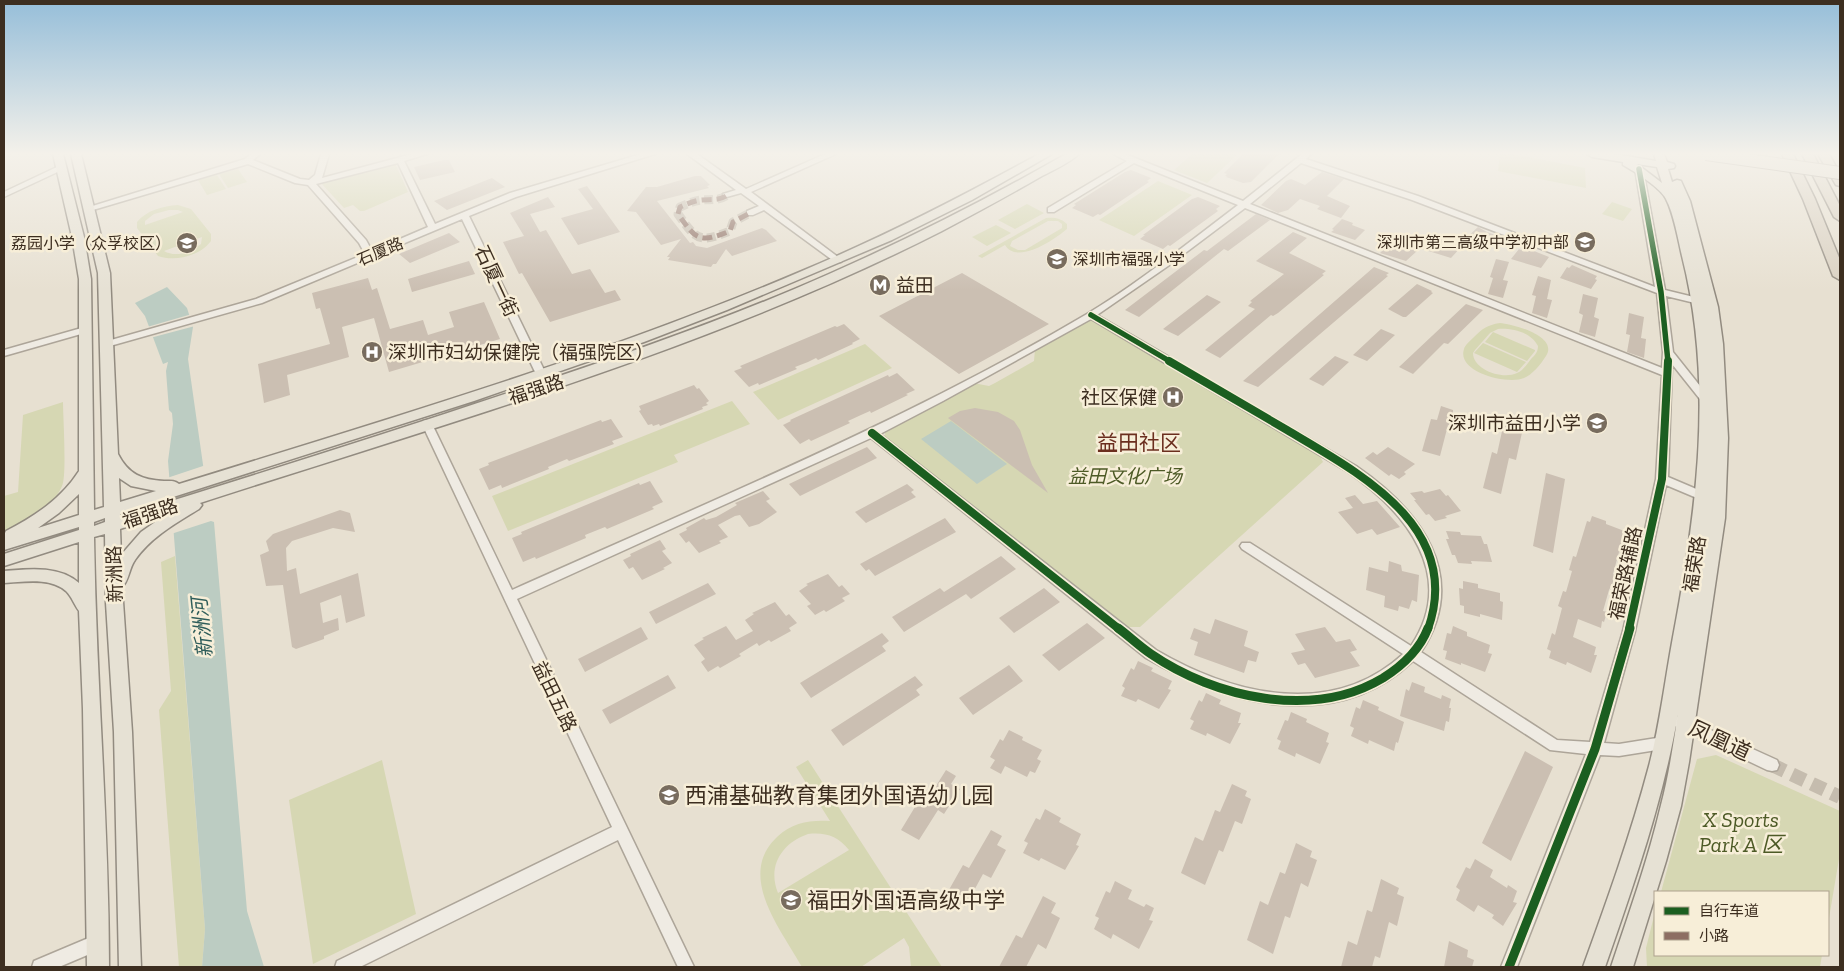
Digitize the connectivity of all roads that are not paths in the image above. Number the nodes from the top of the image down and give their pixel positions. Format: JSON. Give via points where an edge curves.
{"nodes":[{"id":1,"x":69,"y":199,"type":"edge"},
{"id":2,"x":88,"y":199,"type":"edge"},
{"id":3,"x":119,"y":199,"type":"edge"},
{"id":4,"x":325,"y":199,"type":"edge"},
{"id":5,"x":418,"y":199,"type":"edge"},
{"id":6,"x":502,"y":199,"type":"edge"},
{"id":7,"x":755,"y":199,"type":"edge"},
{"id":8,"x":963,"y":199,"type":"edge"},
{"id":9,"x":995,"y":199,"type":"edge"},
{"id":10,"x":1068,"y":199,"type":"edge"},
{"id":11,"x":1230,"y":199,"type":"edge"},
{"id":12,"x":1251,"y":199,"type":"edge"},
{"id":13,"x":1418,"y":199,"type":"edge"},
{"id":14,"x":1644,"y":199,"type":"edge"},
{"id":15,"x":1674,"y":199,"type":"edge"},
{"id":16,"x":1684,"y":199,"type":"edge"},
{"id":17,"x":1809,"y":199,"type":"edge"},
{"id":18,"x":1831,"y":199,"type":"edge"},
{"id":19,"x":1244,"y":205,"type":"junction"},
{"id":20,"x":765,"y":207,"type":"junction"},
{"id":21,"x":90,"y":208,"type":"junction"},
{"id":22,"x":1051,"y":210,"type":"dead end"},
{"id":23,"x":750,"y":212,"type":"tunnel mouth"},
{"id":24,"x":464,"y":215,"type":"junction"},
{"id":25,"x":1840,"y":217,"type":"edge"},
{"id":26,"x":434,"y":228,"type":"junction"},
{"id":27,"x":1832,"y":254,"type":"joint"},
{"id":28,"x":370,"y":255,"type":"junction"},
{"id":29,"x":838,"y":260,"type":"junction"},
{"id":30,"x":1840,"y":276,"type":"edge"},
{"id":31,"x":1661,"y":292,"type":"junction"},
{"id":32,"x":1699,"y":301,"type":"junction"},
{"id":33,"x":1091,"y":314,"type":"junction"},
{"id":34,"x":85,"y":330,"type":"junction"},
{"id":35,"x":107,"y":344,"type":"junction"},
{"id":36,"x":1668,"y":352,"type":"junction"},
{"id":37,"x":4,"y":353,"type":"edge"},
{"id":38,"x":541,"y":374,"type":"junction"},
{"id":39,"x":1668,"y":374,"type":"junction"},
{"id":40,"x":1707,"y":401,"type":"junction"},
{"id":41,"x":427,"y":424,"type":"junction"},
{"id":42,"x":872,"y":432,"type":"junction"},
{"id":43,"x":112,"y":455,"type":"junction"},
{"id":44,"x":86,"y":472,"type":"junction"},
{"id":45,"x":242,"y":477,"type":"junction"},
{"id":46,"x":1662,"y":479,"type":"junction"},
{"id":47,"x":224,"y":489,"type":"junction"},
{"id":48,"x":1704,"y":497,"type":"junction"},
{"id":49,"x":155,"y":498,"type":"junction"},
{"id":50,"x":112,"y":518,"type":"junction"},
{"id":51,"x":86,"y":526,"type":"junction"},
{"id":52,"x":4,"y":540,"type":"edge"},
{"id":53,"x":33,"y":543,"type":"junction"},
{"id":54,"x":4,"y":544,"type":"edge"},
{"id":55,"x":1246,"y":546,"type":"dead end"},
{"id":56,"x":4,"y":560,"type":"edge"},
{"id":57,"x":4,"y":577,"type":"edge"},
{"id":58,"x":508,"y":597,"type":"junction"},
{"id":59,"x":114,"y":603,"type":"junction"},
{"id":60,"x":87,"y":614,"type":"junction"},
{"id":61,"x":1414,"y":655,"type":"junction"},
{"id":62,"x":1668,"y":716,"type":"junction"},
{"id":63,"x":1686,"y":724,"type":"junction"},
{"id":64,"x":1664,"y":743,"type":"junction"},
{"id":65,"x":1595,"y":750,"type":"junction"},
{"id":66,"x":1772,"y":765,"type":"tunnel mouth"},
{"id":67,"x":620,"y":831,"type":"junction"},
{"id":68,"x":98,"y":942,"type":"junction"},
{"id":69,"x":40,"y":967,"type":"edge"},
{"id":70,"x":98,"y":967,"type":"edge"},
{"id":71,"x":130,"y":967,"type":"edge"},
{"id":72,"x":343,"y":967,"type":"edge"},
{"id":73,"x":686,"y":967,"type":"edge"},
{"id":74,"x":1509,"y":967,"type":"edge"},
{"id":75,"x":1594,"y":967,"type":"edge"},
{"id":76,"x":1622,"y":967,"type":"edge"}],
"edges":[{"from":1,"to":34,"type":"main road","name":"新洲路","via":[[85,279]]},
{"from":2,"to":21,"type":"main road","name":"新洲路"},
{"from":3,"to":21,"type":"street"},
{"from":4,"to":28,"type":"street","via":[[363,242]]},
{"from":5,"to":26,"type":"street"},
{"from":6,"to":24,"type":"street","name":"石厦路"},
{"from":7,"to":20,"type":"street"},
{"from":8,"to":29,"type":"main road","name":"福强路"},
{"from":9,"to":41,"type":"main road","name":"福强路","via":[[933,232],[781,299],[627,358]]},
{"from":10,"to":22,"type":"street"},
{"from":11,"to":19,"type":"street"},
{"from":12,"to":19,"type":"street"},
{"from":13,"to":31,"type":"street"},
{"from":14,"to":31,"type":"street","name":"福荣路辅路"},
{"from":15,"to":32,"type":"main road","name":"福荣路"},
{"from":16,"to":63,"type":"main road","name":"福荣路","via":[[1712,307],[1721,438],[1717,518]]},
{"from":17,"to":27,"type":"highway"},
{"from":18,"to":25,"type":"highway"},
{"from":19,"to":33,"type":"street"},
{"from":19,"to":39,"type":"street"},
{"from":20,"to":23,"type":"street"},
{"from":20,"to":29,"type":"street"},
{"from":21,"to":35,"type":"main road","name":"新洲路","via":[[104,266]]},
{"from":24,"to":26,"type":"street","name":"石厦路"},
{"from":24,"to":38,"type":"street","name":"石厦一街"},
{"from":26,"to":28,"type":"street","name":"石厦路"},
{"from":27,"to":30,"type":"highway"},
{"from":28,"to":35,"type":"street","name":"石厦路","via":[[259,301]]},
{"from":29,"to":38,"type":"main road","name":"福强路","via":[[694,320]]},
{"from":31,"to":32,"type":"street"},
{"from":31,"to":36,"type":"street","name":"福荣路辅路"},
{"from":32,"to":40,"type":"main road","name":"福荣路","via":[[1705,343]]},
{"from":33,"to":42,"type":"street","via":[[939,399]]},
{"from":33,"to":61,"type":"street","via":[[1352,469],[1391,500],[1420,536],[1435,577],[1433,618]]},
{"from":34,"to":37,"type":"street"},
{"from":34,"to":44,"type":"main road","name":"新洲路"},
{"from":35,"to":43,"type":"main road","name":"新洲路"},
{"from":36,"to":39,"type":"street","name":"福荣路辅路"},
{"from":36,"to":40,"type":"street"},
{"from":38,"to":45,"type":"main road","name":"福强路"},
{"from":39,"to":46,"type":"street","name":"福荣路辅路"},
{"from":40,"to":48,"type":"main road","name":"福荣路"},
{"from":41,"to":45,"type":"main road","name":"福强路"},
{"from":41,"to":58,"type":"street","name":"益田五路"},
{"from":42,"to":58,"type":"street"},
{"from":42,"to":61,"type":"street","via":[[1150,654],[1201,681],[1229,691],[1273,699],[1322,698],[1352,692],[1384,679]]},
{"from":43,"to":49,"type":"main road","via":[[125,476]]},
{"from":43,"to":50,"type":"main road","name":"新洲路"},
{"from":44,"to":51,"type":"main road","name":"新洲路"},
{"from":44,"to":52,"type":"main road","via":[[79,485],[55,508]]},
{"from":45,"to":47,"type":"main road","name":"福强路"},
{"from":45,"to":49,"type":"main road","name":"福强路","via":[[161,486]]},
{"from":46,"to":48,"type":"street"},
{"from":46,"to":65,"type":"street","name":"福荣路辅路","via":[[1629,631]]},
{"from":47,"to":49,"type":"main road","name":"福强路"},
{"from":47,"to":59,"type":"main road","via":[[178,515],[140,542],[124,561]]},
{"from":48,"to":62,"type":"main road","name":"福荣路"},
{"from":49,"to":50,"type":"main road","name":"福强路"},
{"from":50,"to":51,"type":"main road","name":"福强路"},
{"from":50,"to":59,"type":"main road","name":"新洲路"},
{"from":51,"to":53,"type":"main road","name":"福强路"},
{"from":51,"to":60,"type":"main road","name":"新洲路"},
{"from":53,"to":54,"type":"main road","name":"福强路"},
{"from":53,"to":56,"type":"main road","name":"福强路"},
{"from":55,"to":61,"type":"street"},
{"from":57,"to":60,"type":"main road","via":[[38,575],[61,580],[76,588]]},
{"from":58,"to":67,"type":"street","name":"益田五路"},
{"from":59,"to":71,"type":"main road","name":"新洲路","via":[[123,732]]},
{"from":60,"to":68,"type":"main road","name":"新洲路"},
{"from":61,"to":65,"type":"street","via":[[1554,746]]},
{"from":62,"to":63,"type":"street","name":"凤凰道"},
{"from":62,"to":64,"type":"main road","name":"福荣路"},
{"from":63,"to":66,"type":"street","name":"凤凰道"},
{"from":63,"to":76,"type":"main road","name":"福荣路","via":[[1671,806]]},
{"from":64,"to":65,"type":"street"},
{"from":64,"to":75,"type":"main road","name":"福荣路","via":[[1638,836]]},
{"from":65,"to":74,"type":"street","name":"福荣路辅路"},
{"from":67,"to":72,"type":"street"},
{"from":67,"to":73,"type":"street","name":"益田五路"},
{"from":68,"to":69,"type":"street"},
{"from":68,"to":70,"type":"main road","name":"新洲路"}]}
